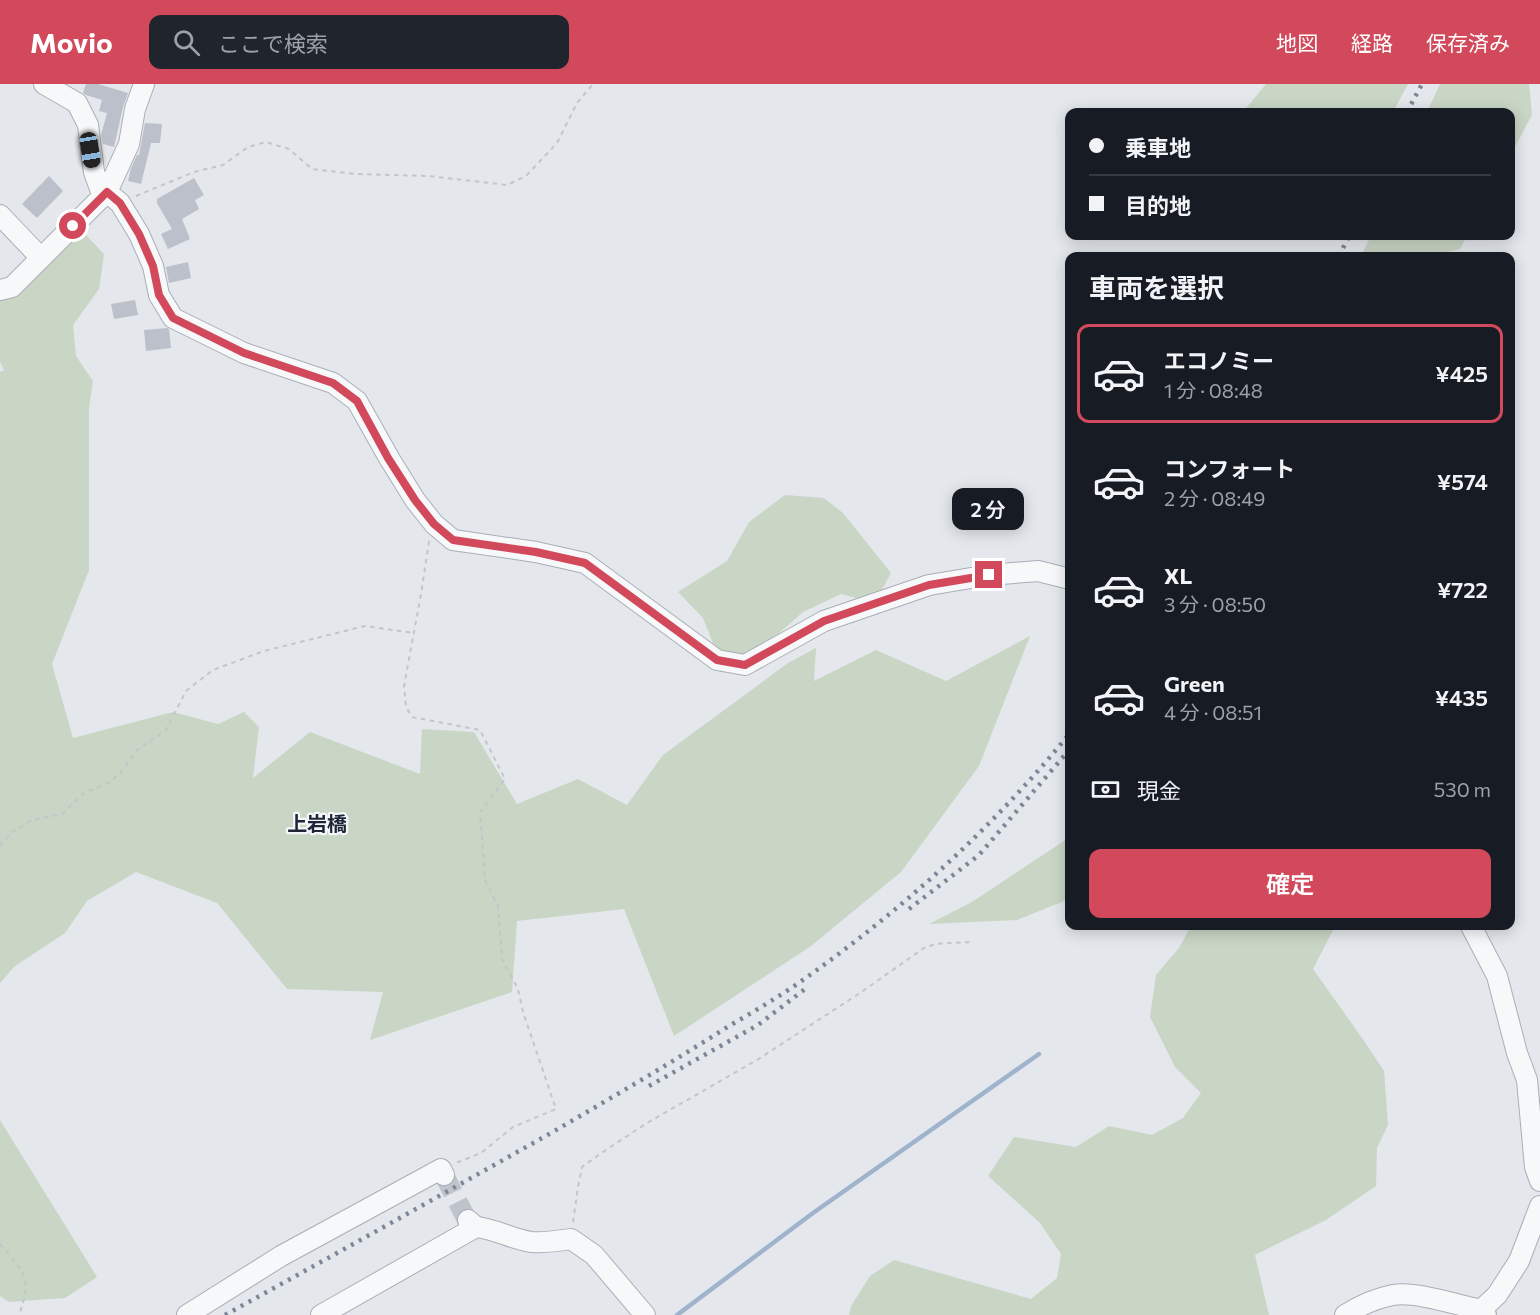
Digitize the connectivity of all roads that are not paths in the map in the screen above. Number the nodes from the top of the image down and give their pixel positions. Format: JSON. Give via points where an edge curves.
{"nodes":[{"id":1,"x":44,"y":84,"type":"edge"},
{"id":2,"x":144,"y":84,"type":"edge"},
{"id":3,"x":110,"y":197,"type":"junction"},
{"id":4,"x":0,"y":215,"type":"edge"},
{"id":5,"x":41,"y":258,"type":"junction"},
{"id":6,"x":0,"y":290,"type":"edge"},
{"id":7,"x":1065,"y":578,"type":"edge"},
{"id":8,"x":1473,"y":930,"type":"edge"},
{"id":9,"x":442,"y":1172,"type":"road end"},
{"id":10,"x":1540,"y":1180,"type":"edge"},
{"id":11,"x":1540,"y":1206,"type":"edge"},
{"id":12,"x":1483,"y":1312,"type":"edge"},
{"id":13,"x":187,"y":1315,"type":"edge"},
{"id":14,"x":321,"y":1315,"type":"edge"},
{"id":15,"x":645,"y":1315,"type":"edge"},
{"id":16,"x":1345,"y":1315,"type":"edge"}],
"edges":[{"from":1,"to":3,"type":"street","via":[[77,103],[88,125],[94,172]]},
{"from":2,"to":3,"type":"street"},
{"from":3,"to":5,"type":"street"},
{"from":3,"to":7,"type":"street","via":[[139,234],[153,266],[159,295],[173,318],[244,353],[333,383],[357,401],[415,500],[453,540],[585,563],[717,660],[745,665],[824,621],[929,585],[1038,571]]},
{"from":4,"to":5,"type":"street"},
{"from":5,"to":6,"type":"street","via":[[12,287]]},
{"from":8,"to":10,"type":"street","via":[[1497,976],[1527,1080],[1535,1167]]},
{"from":9,"to":13,"type":"street","via":[[281,1256]]},
{"from":11,"to":12,"type":"street","via":[[1519,1261]]},
{"from":12,"to":16,"type":"street","via":[[1423,1297],[1395,1295]]},
{"from":14,"to":15,"type":"street","via":[[471,1223],[531,1242],[571,1239],[594,1255]]}]}
